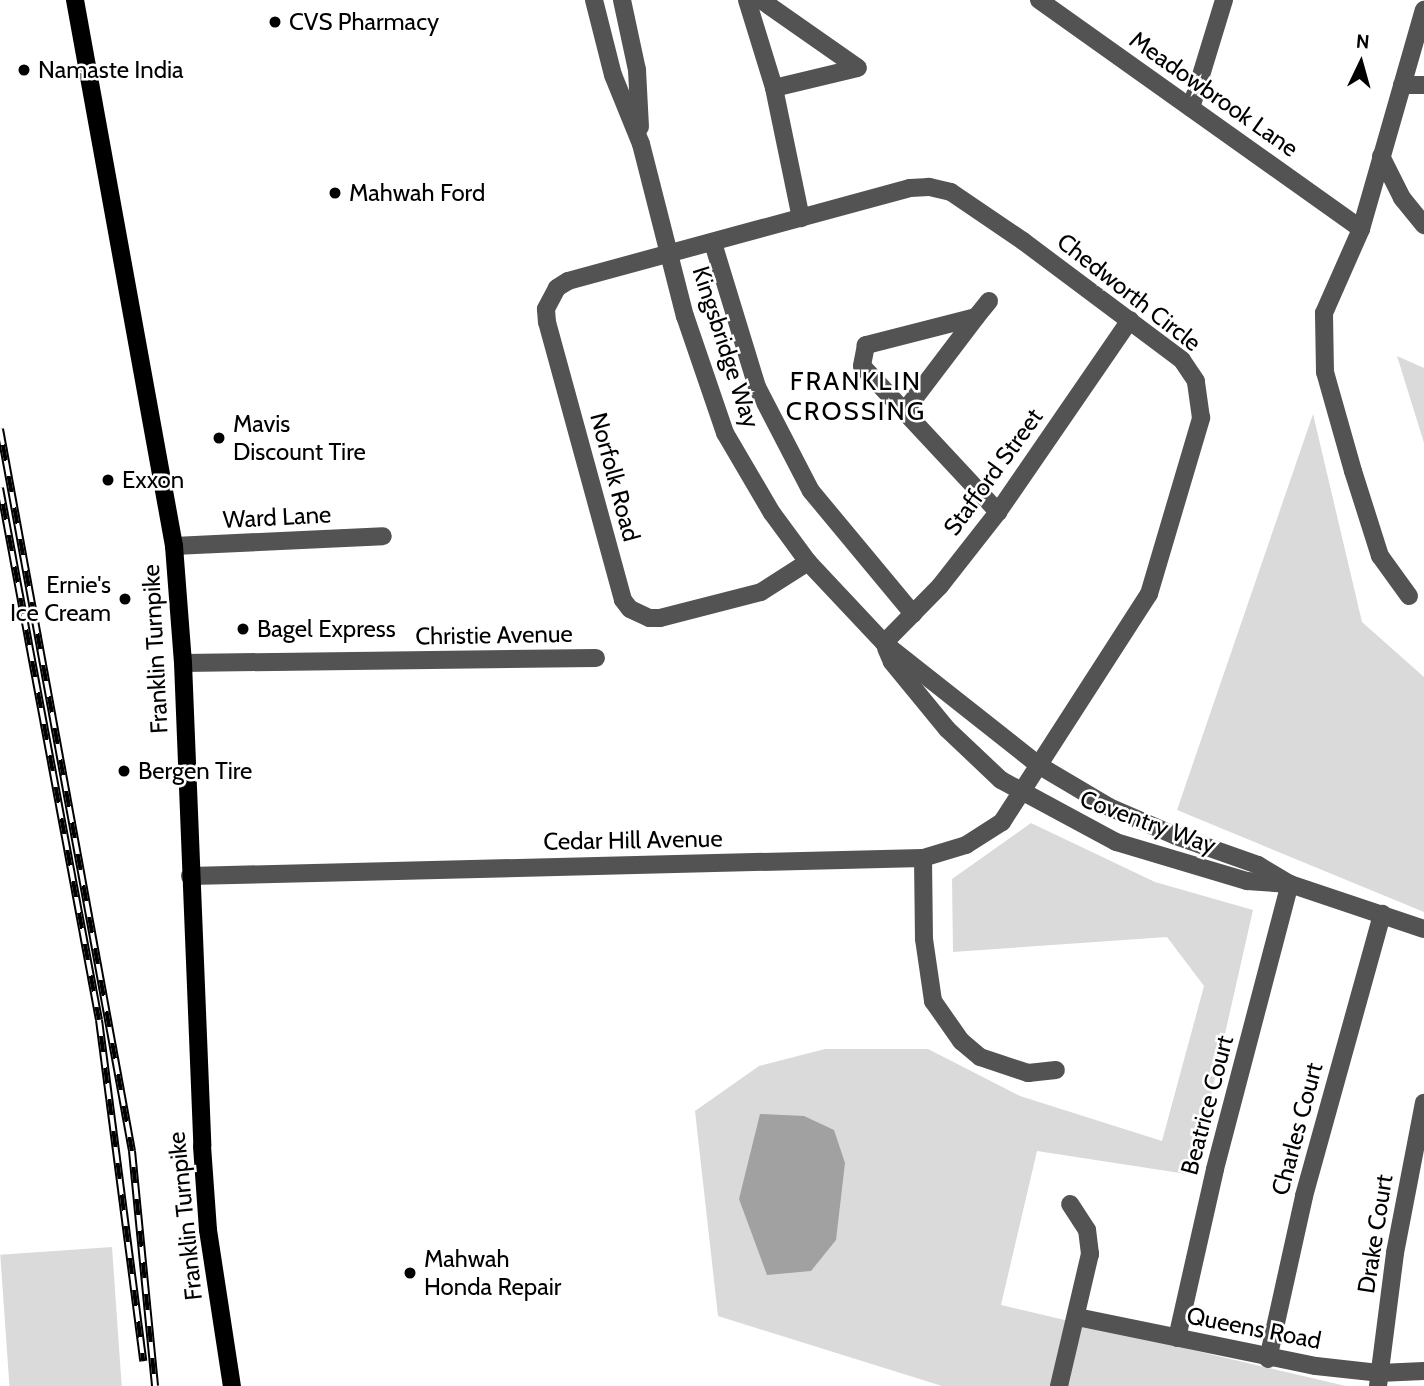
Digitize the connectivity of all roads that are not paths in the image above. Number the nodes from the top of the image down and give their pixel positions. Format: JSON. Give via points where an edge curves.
{"nodes":[{"id":1,"x":75,"y":0,"type":"edge"},
{"id":2,"x":594,"y":0,"type":"edge"},
{"id":3,"x":622,"y":0,"type":"edge"},
{"id":4,"x":747,"y":0,"type":"edge"},
{"id":5,"x":761,"y":0,"type":"edge"},
{"id":6,"x":1039,"y":0,"type":"edge"},
{"id":7,"x":1224,"y":0,"type":"edge"},
{"id":8,"x":1424,"y":10,"type":"edge"},
{"id":9,"x":1402,"y":85,"type":"junction"},
{"id":10,"x":1424,"y":85,"type":"edge"},
{"id":11,"x":774,"y":88,"type":"junction"},
{"id":12,"x":1191,"y":108,"type":"junction"},
{"id":13,"x":641,"y":144,"type":"junction"},
{"id":14,"x":1381,"y":156,"type":"junction"},
{"id":15,"x":802,"y":218,"type":"junction"},
{"id":16,"x":1424,"y":225,"type":"edge"},
{"id":17,"x":1361,"y":229,"type":"junction"},
{"id":18,"x":713,"y":243,"type":"junction"},
{"id":19,"x":671,"y":256,"type":"junction"},
{"id":20,"x":989,"y":300,"type":"dead end"},
{"id":21,"x":976,"y":317,"type":"junction"},
{"id":22,"x":1130,"y":320,"type":"junction"},
{"id":23,"x":904,"y":412,"type":"junction"},
{"id":24,"x":998,"y":512,"type":"junction"},
{"id":25,"x":383,"y":536,"type":"dead end"},
{"id":26,"x":174,"y":547,"type":"junction"},
{"id":27,"x":808,"y":562,"type":"junction"},
{"id":28,"x":1409,"y":596,"type":"dead end"},
{"id":29,"x":913,"y":614,"type":"junction"},
{"id":30,"x":884,"y":643,"type":"junction"},
{"id":31,"x":596,"y":658,"type":"dead end"},
{"id":32,"x":183,"y":663,"type":"junction"},
{"id":33,"x":1040,"y":766,"type":"junction"},
{"id":34,"x":1022,"y":792,"type":"junction"},
{"id":35,"x":923,"y":858,"type":"junction"},
{"id":36,"x":190,"y":876,"type":"junction"},
{"id":37,"x":1290,"y":884,"type":"junction"},
{"id":38,"x":1382,"y":914,"type":"junction"},
{"id":39,"x":1424,"y":929,"type":"edge"},
{"id":40,"x":1056,"y":1070,"type":"dead end"},
{"id":41,"x":1424,"y":1103,"type":"edge"},
{"id":42,"x":1070,"y":1204,"type":"dead end"},
{"id":43,"x":1077,"y":1317,"type":"junction"},
{"id":44,"x":1177,"y":1338,"type":"junction"},
{"id":45,"x":1268,"y":1359,"type":"junction"},
{"id":46,"x":1424,"y":1371,"type":"edge"},
{"id":47,"x":1378,"y":1380,"type":"edge"},
{"id":48,"x":232,"y":1386,"type":"edge"},
{"id":49,"x":1059,"y":1386,"type":"edge"}],
"edges":[{"from":1,"to":26,"type":"main road","name":"Franklin Turnpike"},
{"from":2,"to":13,"type":"street","name":"Kingsbridge Way","via":[[613,75]]},
{"from":3,"to":13,"type":"street","name":"Kingsbridge Way","via":[[637,70]]},
{"from":4,"to":11,"type":"street"},
{"from":5,"to":11,"type":"street","via":[[858,68]]},
{"from":6,"to":12,"type":"street","name":"Meadowbrook Lane"},
{"from":7,"to":12,"type":"street"},
{"from":8,"to":9,"type":"street"},
{"from":9,"to":10,"type":"street"},
{"from":9,"to":14,"type":"street"},
{"from":11,"to":15,"type":"street"},
{"from":12,"to":17,"type":"street","name":"Meadowbrook Lane"},
{"from":13,"to":19,"type":"street","name":"Kingsbridge Way"},
{"from":14,"to":16,"type":"street","via":[[1402,198]]},
{"from":14,"to":17,"type":"street"},
{"from":15,"to":18,"type":"street","name":"Chedworth Circle"},
{"from":15,"to":22,"type":"street","name":"Chedworth Circle","via":[[910,188],[951,192]]},
{"from":17,"to":28,"type":"street","via":[[1324,313],[1325,372],[1380,556]]},
{"from":18,"to":19,"type":"street","name":"Chedworth Circle"},
{"from":18,"to":29,"type":"street","via":[[757,387],[811,491]]},
{"from":19,"to":27,"type":"street","name":"Kingsbridge Way","via":[[685,316],[725,433],[772,513]]},
{"from":19,"to":27,"type":"street","name":"Norfolk Road","via":[[568,281],[546,309],[623,600],[639,615],[660,618],[761,592]]},
{"from":20,"to":21,"type":"street"},
{"from":21,"to":23,"type":"street"},
{"from":21,"to":23,"type":"street","via":[[866,345],[862,366]]},
{"from":22,"to":24,"type":"street","name":"Stafford Street"},
{"from":22,"to":33,"type":"street","name":"Chedworth Circle","via":[[1187,367],[1196,381],[1201,418],[1149,594]]},
{"from":23,"to":24,"type":"street"},
{"from":24,"to":29,"type":"street","name":"Stafford Street"},
{"from":25,"to":26,"type":"street","name":"Ward Lane"},
{"from":26,"to":32,"type":"main road","name":"Franklin Turnpike"},
{"from":27,"to":30,"type":"street","name":"Kingsbridge Way"},
{"from":29,"to":30,"type":"street","name":"Stafford Street"},
{"from":30,"to":33,"type":"street"},
{"from":30,"to":34,"type":"street","name":"Coventry Way","via":[[892,662],[947,729],[1001,780]]},
{"from":31,"to":32,"type":"street","name":"Christie Avenue"},
{"from":32,"to":36,"type":"main road","name":"Franklin Turnpike"},
{"from":33,"to":34,"type":"street","name":"Cedar Hill Avenue"},
{"from":33,"to":37,"type":"street","via":[[1109,807],[1258,865]]},
{"from":34,"to":35,"type":"street","name":"Cedar Hill Avenue","via":[[1002,822],[966,845]]},
{"from":34,"to":37,"type":"street","name":"Coventry Way","via":[[1074,823],[1127,845],[1247,881]]},
{"from":35,"to":36,"type":"street","name":"Cedar Hill Avenue"},
{"from":35,"to":40,"type":"street","via":[[924,939],[933,1001],[961,1041],[981,1057],[1028,1073]]},
{"from":36,"to":48,"type":"main road","name":"Franklin Turnpike","via":[[208,1230]]},
{"from":37,"to":38,"type":"street"},
{"from":37,"to":44,"type":"street","name":"Beatrice Court","via":[[1215,1169]]},
{"from":38,"to":39,"type":"street"},
{"from":38,"to":45,"type":"street","name":"Charles Court","via":[[1304,1196]]},
{"from":41,"to":47,"type":"street","name":"Drake Court","via":[[1395,1253]]},
{"from":42,"to":43,"type":"street","via":[[1087,1230],[1090,1254]]},
{"from":43,"to":44,"type":"street","name":"Queens Road"},
{"from":43,"to":49,"type":"street"},
{"from":44,"to":45,"type":"street","name":"Queens Road"},
{"from":45,"to":47,"type":"street","name":"Queens Road"},
{"from":46,"to":47,"type":"street","name":"Queens Road"}]}
